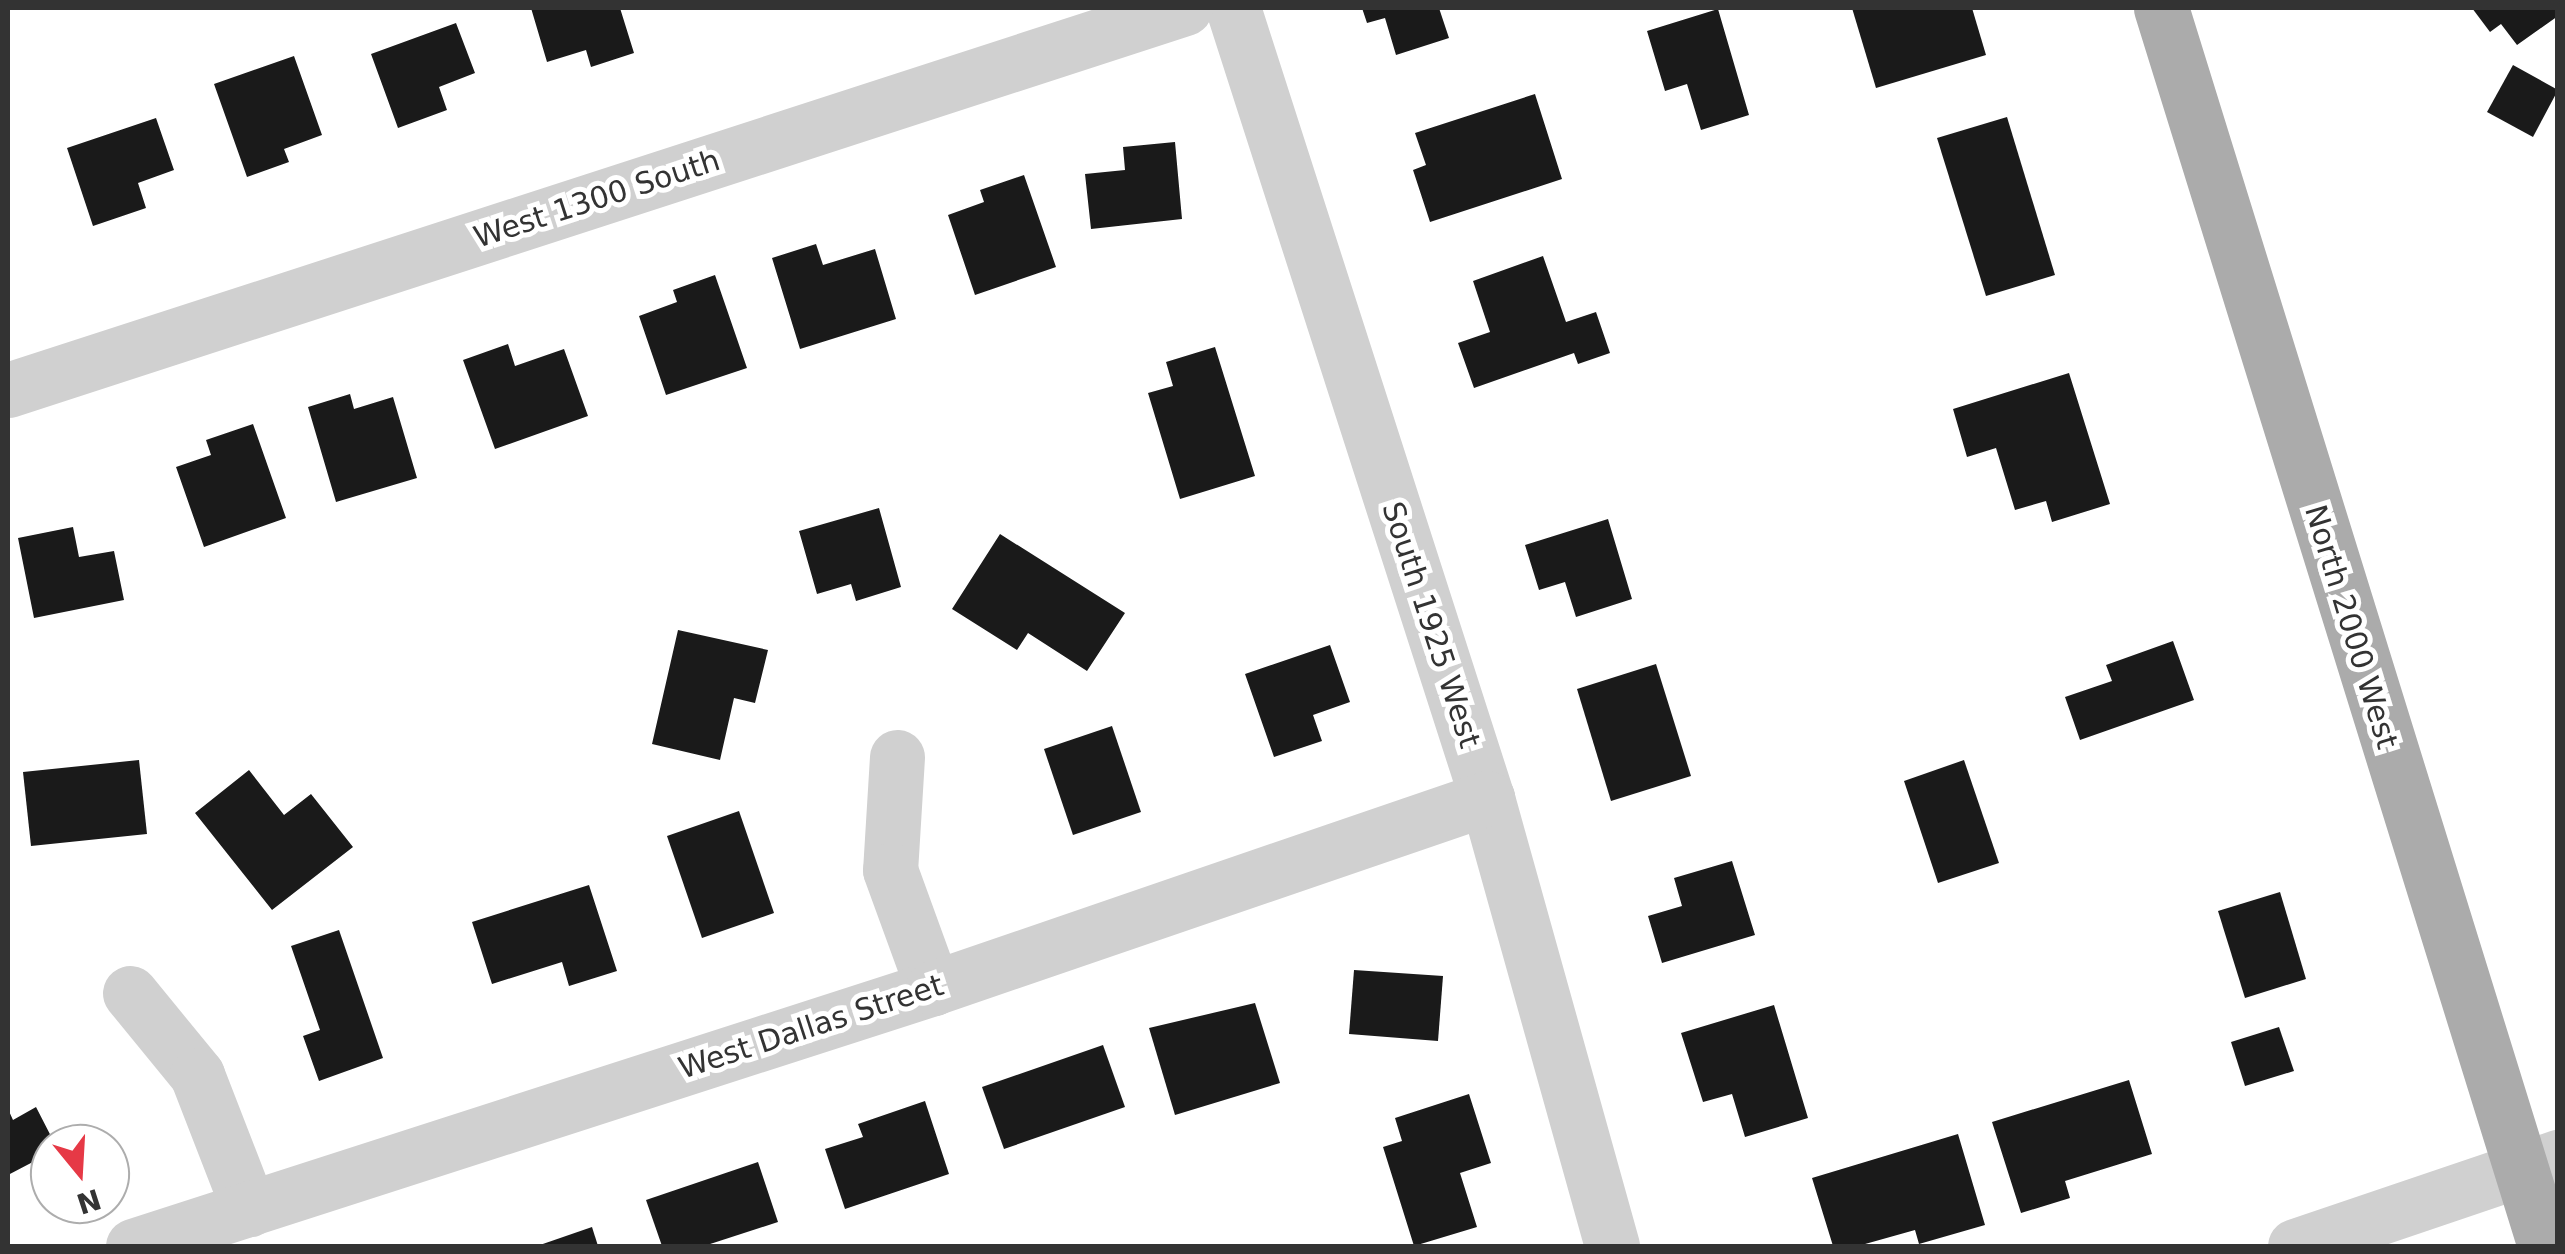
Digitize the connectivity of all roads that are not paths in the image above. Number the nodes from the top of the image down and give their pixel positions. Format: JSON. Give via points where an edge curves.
{"nodes":[{"id":1,"x":1185,"y":8,"type":"edge"},
{"id":2,"x":1233,"y":8,"type":"edge"},
{"id":3,"x":2161,"y":8,"type":"edge"},
{"id":4,"x":8,"y":390,"type":"edge"},
{"id":5,"x":897,"y":757,"type":"dead end"},
{"id":6,"x":1486,"y":798,"type":"junction"},
{"id":7,"x":933,"y":988,"type":"junction"},
{"id":8,"x":130,"y":993,"type":"dead end"},
{"id":9,"x":2539,"y":1163,"type":"edge"},
{"id":10,"x":248,"y":1209,"type":"junction"},
{"id":11,"x":133,"y":1246,"type":"edge"},
{"id":12,"x":1612,"y":1246,"type":"edge"},
{"id":13,"x":2295,"y":1246,"type":"edge"},
{"id":14,"x":2545,"y":1246,"type":"edge"}],
"edges":[{"from":1,"to":4,"type":"street","name":"West 1300 South"},
{"from":2,"to":6,"type":"street","name":"South 1925 West"},
{"from":3,"to":9,"type":"main road","name":"North 2000 West"},
{"from":5,"to":7,"type":"street","via":[[890,870]]},
{"from":6,"to":7,"type":"street","name":"West Dallas Street"},
{"from":6,"to":12,"type":"street","name":"South 1925 West"},
{"from":7,"to":10,"type":"street","name":"West Dallas Street"},
{"from":8,"to":10,"type":"street","via":[[197,1075]]},
{"from":9,"to":13,"type":"street"},
{"from":9,"to":14,"type":"main road","name":"North 2000 West"},
{"from":10,"to":11,"type":"street","name":"West Dallas Street"}]}
